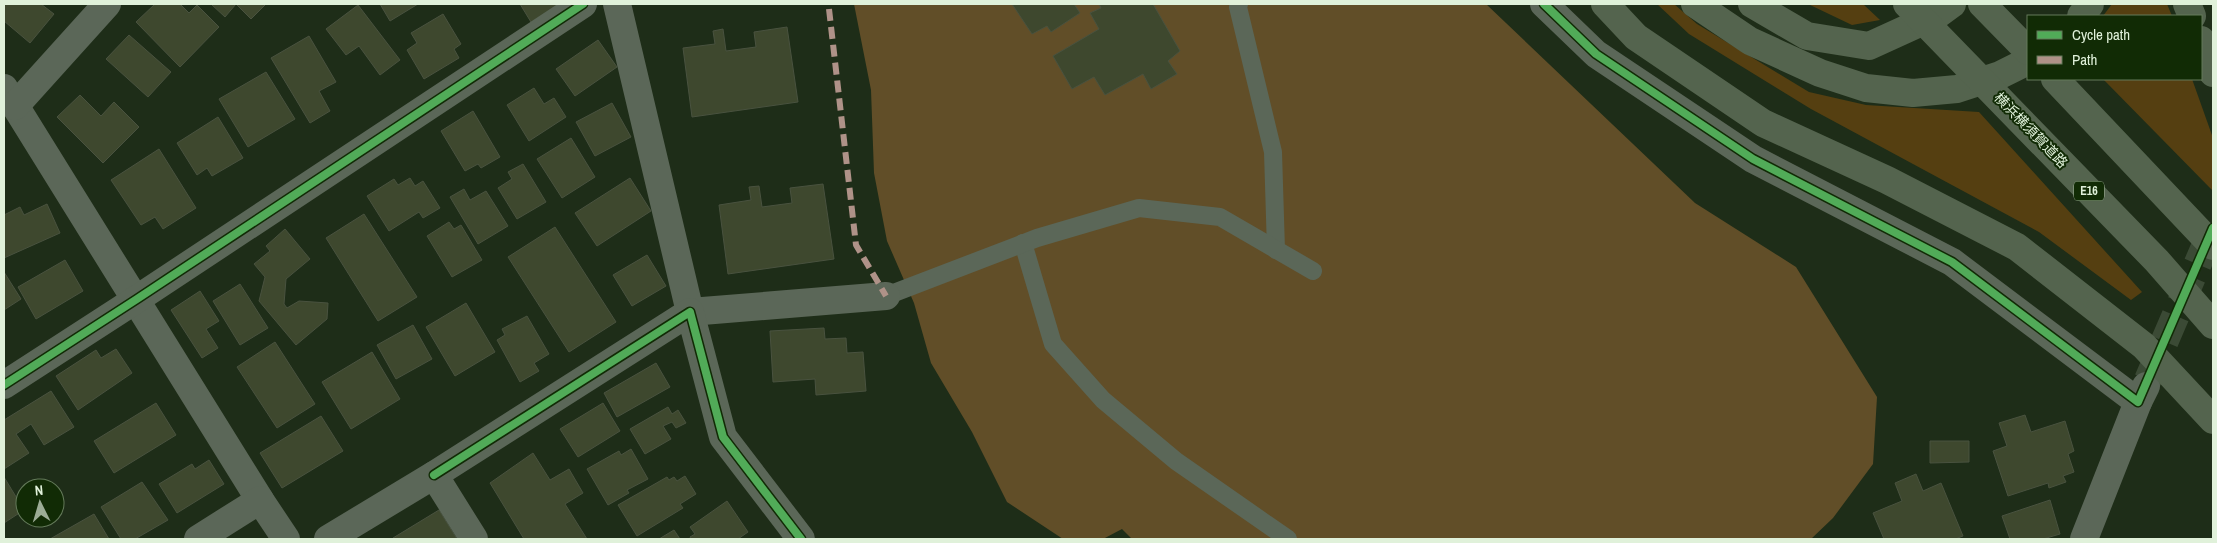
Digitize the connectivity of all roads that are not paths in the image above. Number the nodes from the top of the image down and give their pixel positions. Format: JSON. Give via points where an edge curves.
{"nodes":[{"id":1,"x":107,"y":4,"type":"edge"},
{"id":2,"x":583,"y":4,"type":"edge"},
{"id":3,"x":617,"y":4,"type":"edge"},
{"id":4,"x":1239,"y":4,"type":"edge"},
{"id":5,"x":1544,"y":4,"type":"edge"},
{"id":6,"x":1605,"y":4,"type":"edge"},
{"id":7,"x":1696,"y":4,"type":"edge"},
{"id":8,"x":1752,"y":4,"type":"edge"},
{"id":9,"x":1907,"y":4,"type":"edge"},
{"id":10,"x":1952,"y":4,"type":"edge"},
{"id":11,"x":1982,"y":4,"type":"edge"},
{"id":12,"x":2090,"y":4,"type":"edge"},
{"id":13,"x":2082,"y":15,"type":"edge"},
{"id":14,"x":2020,"y":42,"type":"edge"},
{"id":15,"x":2202,"y":43,"type":"edge"},
{"id":16,"x":2027,"y":62,"type":"edge"},
{"id":17,"x":2213,"y":73,"type":"edge"},
{"id":18,"x":2056,"y":80,"type":"edge"},
{"id":19,"x":10,"y":97,"type":"edge"},
{"id":20,"x":1023,"y":243,"type":"junction"},
{"id":21,"x":2213,"y":246,"type":"edge"},
{"id":22,"x":1276,"y":250,"type":"junction"},
{"id":23,"x":1313,"y":271,"type":"dead end"},
{"id":24,"x":886,"y":296,"type":"joint"},
{"id":25,"x":137,"y":299,"type":"junction"},
{"id":26,"x":690,"y":312,"type":"junction"},
{"id":27,"x":2213,"y":325,"type":"edge"},
{"id":28,"x":4,"y":385,"type":"edge"},
{"id":29,"x":2213,"y":420,"type":"edge"},
{"id":30,"x":434,"y":474,"type":"junction"},
{"id":31,"x":260,"y":500,"type":"junction"},
{"id":32,"x":198,"y":539,"type":"edge"},
{"id":33,"x":286,"y":539,"type":"edge"},
{"id":34,"x":328,"y":539,"type":"edge"},
{"id":35,"x":474,"y":539,"type":"edge"},
{"id":36,"x":801,"y":539,"type":"edge"},
{"id":37,"x":1288,"y":539,"type":"edge"},
{"id":38,"x":2084,"y":539,"type":"edge"}],
"edges":[{"from":1,"to":19,"type":"street"},
{"from":2,"to":25,"type":"street"},
{"from":3,"to":26,"type":"street"},
{"from":4,"to":22,"type":"lane","via":[[1272,152]]},
{"from":5,"to":38,"type":"street","via":[[1596,54],[1753,159],[1952,262],[2142,394]]},
{"from":6,"to":29,"type":"highway","via":[[1636,38],[1763,123],[1887,180],[2017,247],[2144,346]]},
{"from":7,"to":16,"type":"highway","via":[[1750,41],[1820,73],[1866,88],[1913,93],[1957,89],[2000,75]]},
{"from":8,"to":10,"type":"highway","via":[[1807,36],[1869,46],[1937,15]]},
{"from":9,"to":27,"type":"highway","name":"横浜横須賀道路","number":"E16","via":[[2158,261]]},
{"from":11,"to":14,"type":"highway"},
{"from":12,"to":13,"type":"highway"},
{"from":15,"to":17,"type":"highway"},
{"from":18,"to":21,"type":"highway"},
{"from":19,"to":25,"type":"street"},
{"from":20,"to":22,"type":"lane","via":[[1139,208],[1220,217]]},
{"from":20,"to":24,"type":"lane"},
{"from":20,"to":37,"type":"lane","via":[[1053,344],[1104,400],[1176,462]]},
{"from":22,"to":23,"type":"lane"},
{"from":24,"to":26,"type":"street"},
{"from":25,"to":28,"type":"street"},
{"from":25,"to":31,"type":"street"},
{"from":26,"to":30,"type":"street"},
{"from":26,"to":36,"type":"street","via":[[723,437]]},
{"from":30,"to":34,"type":"street"},
{"from":30,"to":35,"type":"street"},
{"from":31,"to":32,"type":"street"},
{"from":31,"to":33,"type":"street"}]}
